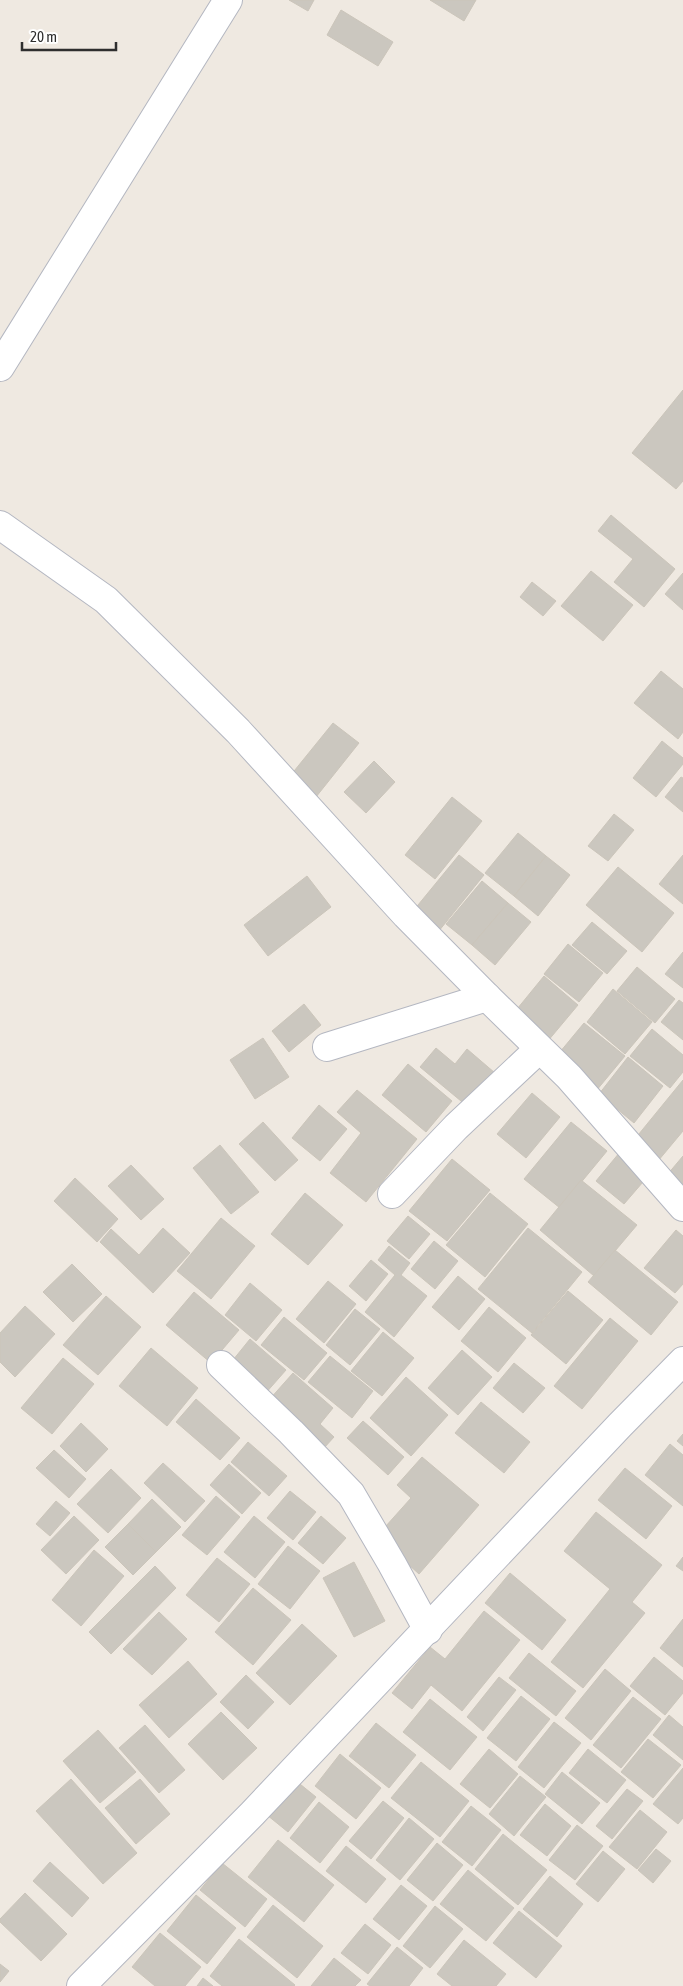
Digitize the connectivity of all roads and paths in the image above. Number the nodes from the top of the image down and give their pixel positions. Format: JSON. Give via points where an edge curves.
{"nodes":[{"id":1,"x":228,"y":0,"type":"edge"},
{"id":2,"x":0,"y":367,"type":"edge"},
{"id":3,"x":0,"y":526,"type":"edge"},
{"id":4,"x":487,"y":997,"type":"junction"},
{"id":5,"x":327,"y":1046,"type":"dead end"},
{"id":6,"x":540,"y":1049,"type":"junction"},
{"id":7,"x":392,"y":1194,"type":"dead end"},
{"id":8,"x":683,"y":1207,"type":"edge"},
{"id":9,"x":683,"y":1361,"type":"edge"},
{"id":10,"x":221,"y":1365,"type":"dead end"},
{"id":11,"x":428,"y":1630,"type":"junction"},
{"id":12,"x":82,"y":1986,"type":"edge"}],
"edges":[{"from":1,"to":2,"type":"street"},
{"from":3,"to":4,"type":"street","via":[[106,600],[238,731],[406,915]]},
{"from":4,"to":5,"type":"street"},
{"from":4,"to":6,"type":"street"},
{"from":6,"to":7,"type":"street","via":[[456,1127]]},
{"from":6,"to":8,"type":"street","via":[[569,1077]]},
{"from":9,"to":11,"type":"street"},
{"from":10,"to":11,"type":"street","via":[[351,1494]]},
{"from":11,"to":12,"type":"street"}]}
